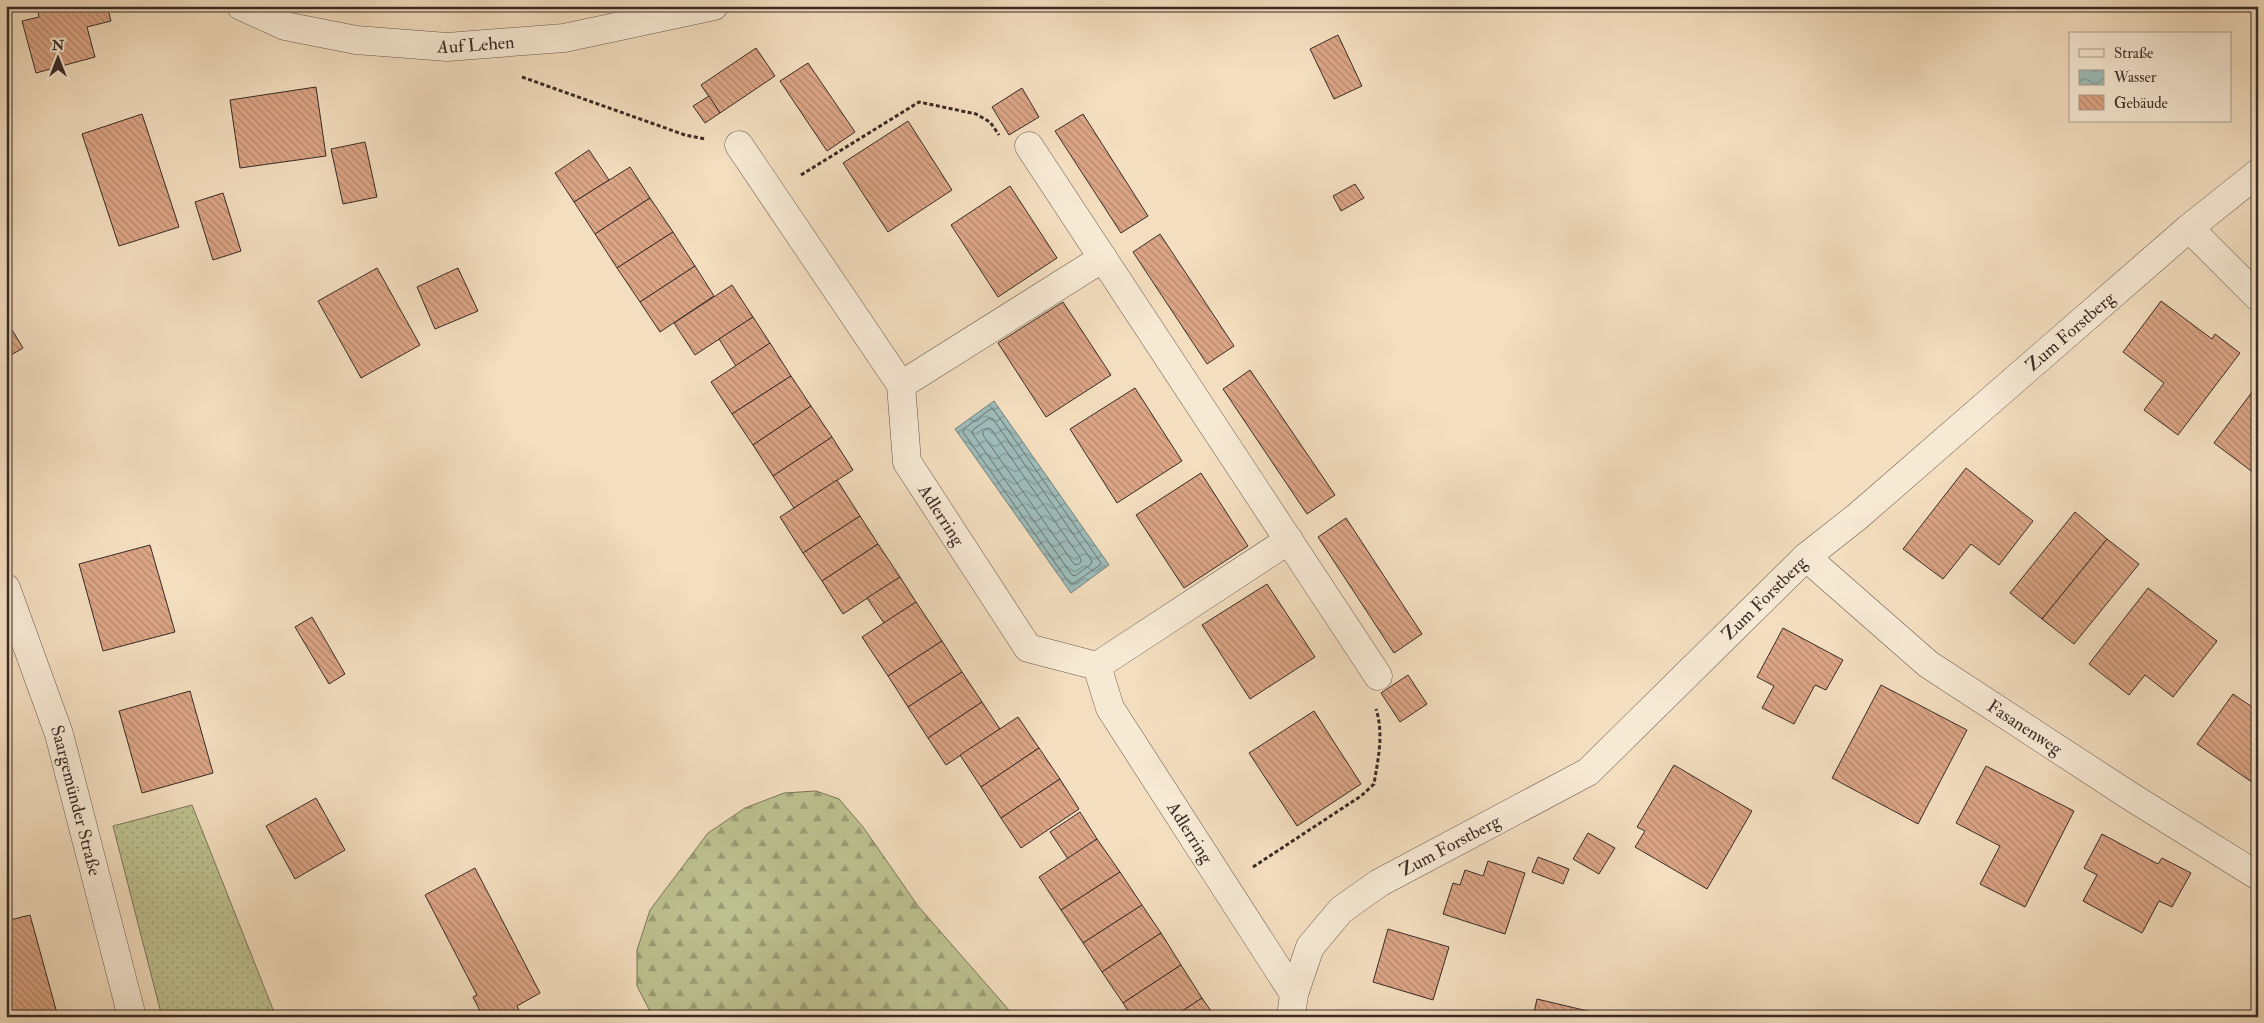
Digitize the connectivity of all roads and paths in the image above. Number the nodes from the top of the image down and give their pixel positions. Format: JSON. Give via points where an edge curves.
{"nodes":[{"id":1,"x":241,"y":6,"type":"edge"},
{"id":2,"x":714,"y":6,"type":"edge"},
{"id":3,"x":520,"y":76,"type":"dead end"},
{"id":4,"x":739,"y":146,"type":"joint"},
{"id":5,"x":1029,"y":146,"type":"joint"},
{"id":6,"x":2258,"y":173,"type":"edge"},
{"id":7,"x":770,"y":194,"type":"junction"},
{"id":8,"x":2189,"y":228,"type":"junction"},
{"id":9,"x":1103,"y":258,"type":"junction"},
{"id":10,"x":2258,"y":297,"type":"edge"},
{"id":11,"x":901,"y":385,"type":"junction"},
{"id":12,"x":1289,"y":540,"type":"junction"},
{"id":13,"x":1806,"y":557,"type":"junction"},
{"id":14,"x":6,"y":588,"type":"edge"},
{"id":15,"x":1097,"y":666,"type":"junction"},
{"id":16,"x":1378,"y":676,"type":"joint"},
{"id":17,"x":2258,"y":876,"type":"edge"},
{"id":18,"x":1225,"y":885,"type":"junction"},
{"id":19,"x":1292,"y":1005,"type":"edge"},
{"id":20,"x":132,"y":1017,"type":"edge"}],
"edges":[{"from":1,"to":2,"type":"street","name":"Auf Lehen","via":[[285,26],[356,40],[447,47],[564,38]]},
{"from":3,"to":4,"type":"path","via":[[685,135]]},
{"from":4,"to":7,"type":"street","name":"Adlerring"},
{"from":5,"to":7,"type":"path","via":[[1006,146],[990,122],[976,114],[919,102]]},
{"from":5,"to":9,"type":"street"},
{"from":6,"to":8,"type":"street","name":"Zum Forstberg"},
{"from":7,"to":11,"type":"street","name":"Adlerring"},
{"from":8,"to":10,"type":"street"},
{"from":8,"to":13,"type":"street","name":"Zum Forstberg","via":[[1873,503]]},
{"from":9,"to":11,"type":"street"},
{"from":9,"to":12,"type":"street"},
{"from":11,"to":15,"type":"street","name":"Adlerring","via":[[907,462],[1028,648]]},
{"from":12,"to":15,"type":"street"},
{"from":12,"to":16,"type":"street"},
{"from":13,"to":17,"type":"street","name":"Fasanenweg","via":[[1928,664]]},
{"from":13,"to":19,"type":"street","name":"Zum Forstberg","via":[[1588,772],[1379,883],[1341,910],[1310,947]]},
{"from":14,"to":20,"type":"street","name":"Saargemünder Straße","via":[[59,734]]},
{"from":15,"to":18,"type":"street","name":"Adlerring","via":[[1110,708]]},
{"from":16,"to":18,"type":"path","via":[[1373,696],[1380,720],[1381,745],[1374,784],[1361,796]]},
{"from":18,"to":19,"type":"street","name":"Adlerring"}]}
